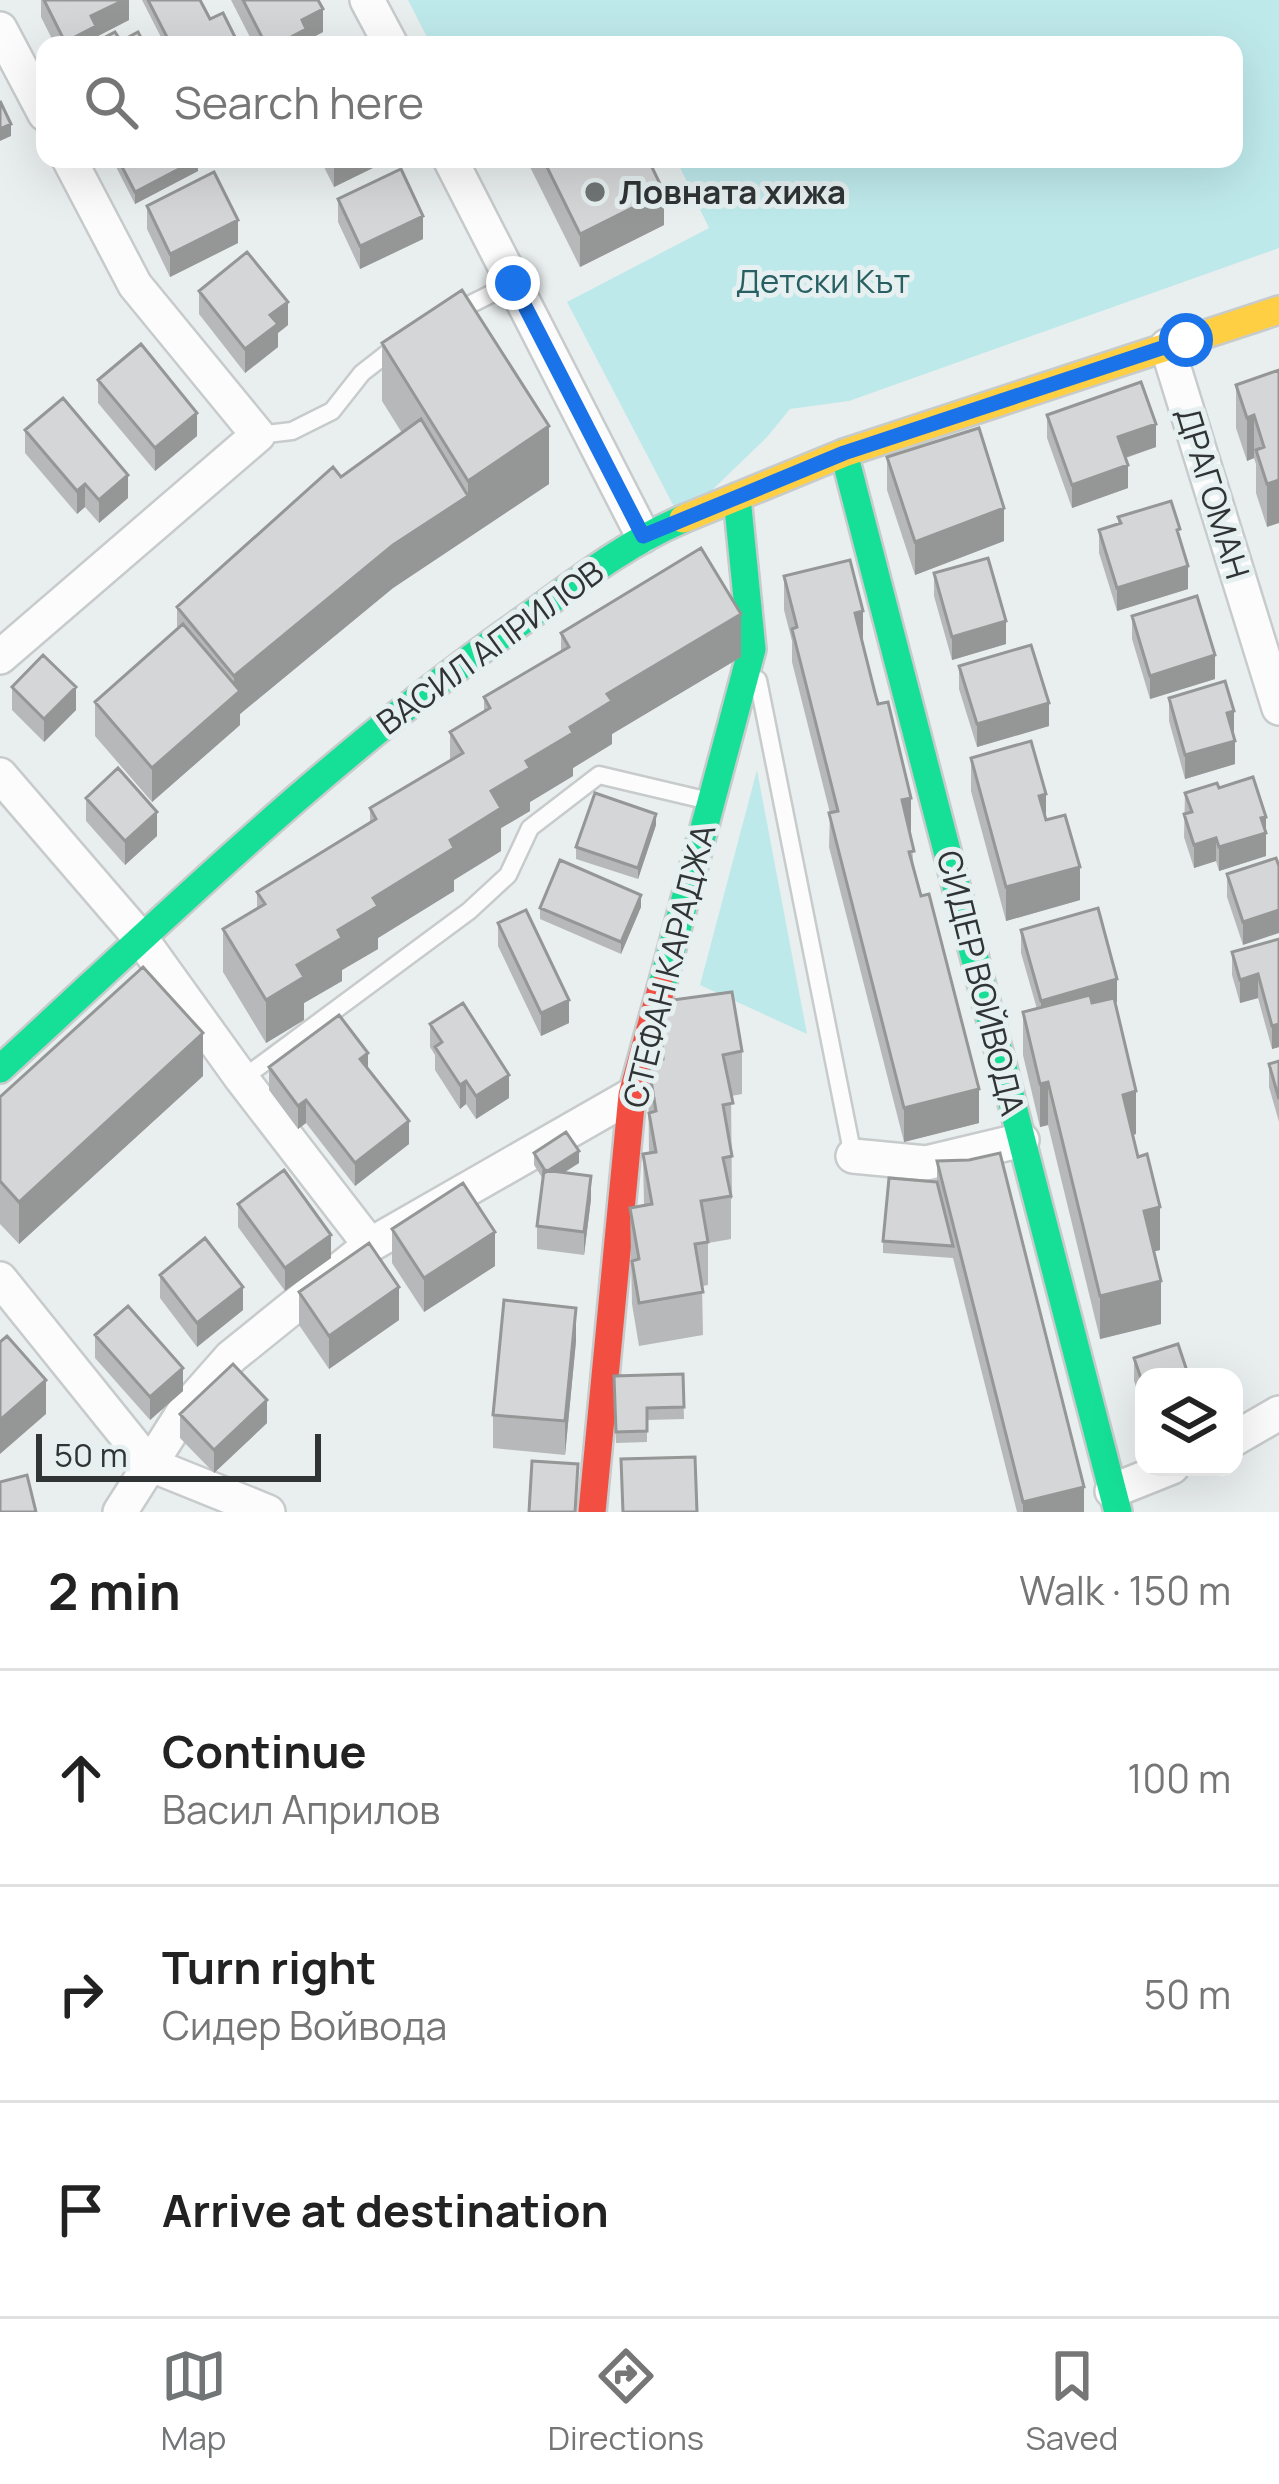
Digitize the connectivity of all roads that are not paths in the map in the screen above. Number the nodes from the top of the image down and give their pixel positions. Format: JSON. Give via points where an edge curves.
{"nodes":[{"id":1,"x":367,"y":0,"type":"edge"},
{"id":2,"x":0,"y":28,"type":"edge"},
{"id":3,"x":386,"y":36,"type":"edge"},
{"id":4,"x":36,"y":97,"type":"edge"},
{"id":5,"x":74,"y":168,"type":"edge"},
{"id":6,"x":455,"y":168,"type":"edge"},
{"id":7,"x":513,"y":283,"type":"junction"},
{"id":8,"x":1279,"y":310,"type":"edge"},
{"id":9,"x":433,"y":324,"type":"edge"},
{"id":10,"x":413,"y":334,"type":"edge"},
{"id":11,"x":1167,"y":346,"type":"junction"},
{"id":12,"x":258,"y":435,"type":"junction"},
{"id":13,"x":844,"y":453,"type":"junction"},
{"id":14,"x":737,"y":497,"type":"junction"},
{"id":15,"x":643,"y":536,"type":"junction"},
{"id":16,"x":752,"y":650,"type":"junction"},
{"id":17,"x":0,"y":657,"type":"edge"},
{"id":18,"x":1279,"y":708,"type":"edge"},
{"id":19,"x":0,"y":775,"type":"edge"},
{"id":20,"x":711,"y":801,"type":"junction"},
{"id":21,"x":142,"y":940,"type":"junction"},
{"id":22,"x":0,"y":1069,"type":"edge"},
{"id":23,"x":242,"y":1079,"type":"junction"},
{"id":24,"x":632,"y":1095,"type":"junction"},
{"id":25,"x":1022,"y":1140,"type":"junction"},
{"id":26,"x":853,"y":1156,"type":"joint"},
{"id":27,"x":370,"y":1245,"type":"junction"},
{"id":28,"x":0,"y":1279,"type":"edge"},
{"id":29,"x":1279,"y":1413,"type":"edge"},
{"id":30,"x":1243,"y":1434,"type":"edge"},
{"id":31,"x":149,"y":1464,"type":"junction"},
{"id":32,"x":1157,"y":1476,"type":"edge"},
{"id":33,"x":1115,"y":1502,"type":"edge"},
{"id":34,"x":120,"y":1512,"type":"edge"},
{"id":35,"x":268,"y":1512,"type":"edge"},
{"id":36,"x":592,"y":1512,"type":"edge"}],
"edges":[{"from":1,"to":3,"type":"street"},
{"from":2,"to":4,"type":"street"},
{"from":5,"to":12,"type":"street","via":[[135,284]]},
{"from":6,"to":7,"type":"street"},
{"from":7,"to":9,"type":"lane"},
{"from":7,"to":15,"type":"street"},
{"from":8,"to":11,"type":"street","name":"ВАСИЛ АПРИЛОВ"},
{"from":10,"to":12,"type":"lane","via":[[362,373],[332,411]]},
{"from":11,"to":13,"type":"street","name":"ВАСИЛ АПРИЛОВ"},
{"from":11,"to":18,"type":"street","name":"ДРАГОМАН"},
{"from":12,"to":17,"type":"street"},
{"from":13,"to":14,"type":"street","name":"ВАСИЛ АПРИЛОВ"},
{"from":13,"to":25,"type":"street","name":"СИДЕР ВОЙВОДА"},
{"from":14,"to":15,"type":"street","name":"ВАСИЛ АПРИЛОВ"},
{"from":14,"to":16,"type":"street","name":"СТЕФАН КАРАДЖА"},
{"from":15,"to":21,"type":"street","name":"ВАСИЛ АПРИЛОВ","via":[[436,680]]},
{"from":16,"to":20,"type":"street","name":"СТЕФАН КАРАДЖА"},
{"from":16,"to":26,"type":"lane"},
{"from":19,"to":21,"type":"street"},
{"from":20,"to":23,"type":"lane","via":[[599,776],[530,828],[508,875],[469,911]]},
{"from":20,"to":24,"type":"street","name":"СТЕФАН КАРАДЖА"},
{"from":21,"to":22,"type":"street","name":"ВАСИЛ АПРИЛОВ"},
{"from":21,"to":23,"type":"street"},
{"from":23,"to":27,"type":"street"},
{"from":24,"to":27,"type":"street"},
{"from":24,"to":36,"type":"street","name":"СТЕФАН КАРАДЖА"},
{"from":25,"to":26,"type":"street","via":[[926,1162]]},
{"from":25,"to":33,"type":"street","name":"СИДЕР ВОЙВОДА"},
{"from":27,"to":31,"type":"street","via":[[231,1357]]},
{"from":28,"to":31,"type":"street"},
{"from":29,"to":30,"type":"street"},
{"from":31,"to":34,"type":"street"},
{"from":31,"to":35,"type":"street"},
{"from":32,"to":33,"type":"street"}]}
